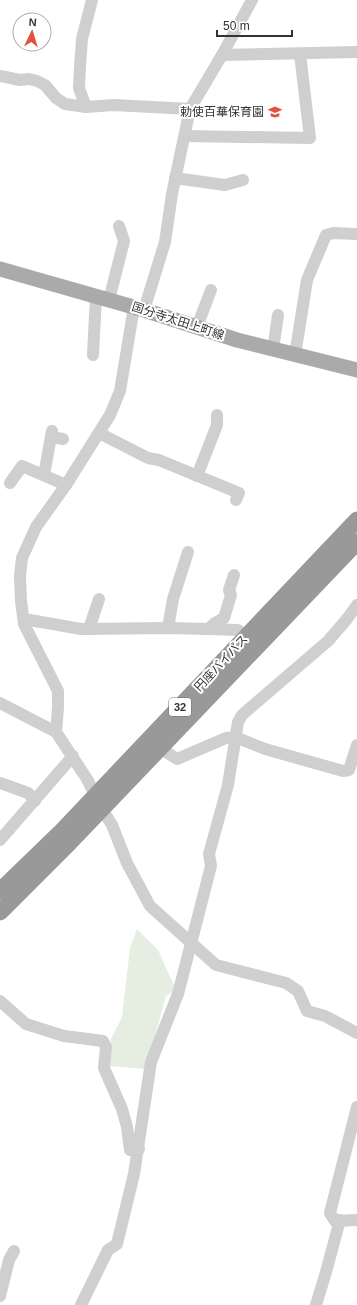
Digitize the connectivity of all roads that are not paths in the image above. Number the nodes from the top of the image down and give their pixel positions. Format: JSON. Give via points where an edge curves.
{"nodes":[{"id":1,"x":92,"y":0,"type":"edge"},
{"id":2,"x":252,"y":0,"type":"edge"},
{"id":3,"x":357,"y":52,"type":"edge"},
{"id":4,"x":300,"y":54,"type":"junction"},
{"id":5,"x":222,"y":55,"type":"junction"},
{"id":6,"x":0,"y":76,"type":"edge"},
{"id":7,"x":86,"y":107,"type":"junction"},
{"id":8,"x":190,"y":109,"type":"junction"},
{"id":9,"x":185,"y":136,"type":"junction"},
{"id":10,"x":175,"y":178,"type":"junction"},
{"id":11,"x":243,"y":180,"type":"dead end"},
{"id":12,"x":119,"y":226,"type":"dead end"},
{"id":13,"x":357,"y":234,"type":"edge"},
{"id":14,"x":0,"y":269,"type":"edge"},
{"id":15,"x":211,"y":290,"type":"dead end"},
{"id":16,"x":102,"y":298,"type":"junction"},
{"id":17,"x":139,"y":309,"type":"junction"},
{"id":18,"x":278,"y":315,"type":"dead end"},
{"id":19,"x":197,"y":327,"type":"junction"},
{"id":20,"x":273,"y":350,"type":"junction"},
{"id":21,"x":93,"y":355,"type":"dead end"},
{"id":22,"x":296,"y":355,"type":"junction"},
{"id":23,"x":357,"y":370,"type":"edge"},
{"id":24,"x":217,"y":415,"type":"dead end"},
{"id":25,"x":99,"y":433,"type":"junction"},
{"id":26,"x":55,"y":436,"type":"dead end"},
{"id":27,"x":44,"y":475,"type":"junction"},
{"id":28,"x":197,"y":476,"type":"junction"},
{"id":29,"x":10,"y":483,"type":"dead end"},
{"id":30,"x":66,"y":485,"type":"junction"},
{"id":31,"x":236,"y":500,"type":"dead end"},
{"id":32,"x":357,"y":520,"type":"edge"},
{"id":33,"x":357,"y":542,"type":"edge"},
{"id":34,"x":188,"y":552,"type":"dead end"},
{"id":35,"x":234,"y":575,"type":"dead end"},
{"id":36,"x":99,"y":599,"type":"dead end"},
{"id":37,"x":357,"y":604,"type":"edge"},
{"id":38,"x":24,"y":619,"type":"junction"},
{"id":39,"x":168,"y":628,"type":"junction"},
{"id":40,"x":89,"y":629,"type":"junction"},
{"id":41,"x":208,"y":629,"type":"junction"},
{"id":42,"x":246,"y":637,"type":"junction"},
{"id":43,"x":0,"y":702,"type":"edge"},
{"id":44,"x":56,"y":732,"type":"junction"},
{"id":45,"x":235,"y":737,"type":"junction"},
{"id":46,"x":357,"y":745,"type":"edge"},
{"id":47,"x":160,"y":748,"type":"junction"},
{"id":48,"x":73,"y":756,"type":"junction"},
{"id":49,"x":0,"y":783,"type":"edge"},
{"id":50,"x":35,"y":801,"type":"junction"},
{"id":51,"x":98,"y":803,"type":"junction"},
{"id":52,"x":0,"y":840,"type":"edge"},
{"id":53,"x":0,"y":891,"type":"edge"},
{"id":54,"x":0,"y":912,"type":"edge"},
{"id":55,"x":191,"y":943,"type":"junction"},
{"id":56,"x":0,"y":1001,"type":"edge"},
{"id":57,"x":357,"y":1033,"type":"edge"},
{"id":58,"x":357,"y":1107,"type":"edge"},
{"id":59,"x":139,"y":1149,"type":"junction"},
{"id":60,"x":340,"y":1220,"type":"junction"},
{"id":61,"x":357,"y":1220,"type":"edge"},
{"id":62,"x":14,"y":1251,"type":"dead end"},
{"id":63,"x":0,"y":1296,"type":"edge"},
{"id":64,"x":81,"y":1305,"type":"edge"},
{"id":65,"x":316,"y":1305,"type":"edge"}],
"edges":[{"from":1,"to":7,"type":"street","via":[[82,39],[80,63],[79,88]]},
{"from":2,"to":5,"type":"street"},
{"from":3,"to":4,"type":"street"},
{"from":4,"to":5,"type":"street"},
{"from":4,"to":9,"type":"street","via":[[310,138]]},
{"from":5,"to":8,"type":"street"},
{"from":6,"to":7,"type":"street","via":[[37,81],[65,104]]},
{"from":7,"to":8,"type":"street"},
{"from":8,"to":9,"type":"street"},
{"from":9,"to":10,"type":"street"},
{"from":10,"to":11,"type":"street","via":[[225,185]]},
{"from":10,"to":17,"type":"street","via":[[165,242]]},
{"from":12,"to":16,"type":"street","via":[[124,241]]},
{"from":13,"to":22,"type":"street","via":[[326,235],[308,280]]},
{"from":14,"to":16,"type":"main road","name":"国分寺太田上町線"},
{"from":15,"to":19,"type":"street"},
{"from":16,"to":17,"type":"main road","name":"国分寺太田上町線"},
{"from":16,"to":21,"type":"street"},
{"from":17,"to":19,"type":"main road","name":"国分寺太田上町線"},
{"from":17,"to":25,"type":"street","via":[[120,391]]},
{"from":18,"to":20,"type":"street"},
{"from":19,"to":20,"type":"main road","name":"国分寺太田上町線"},
{"from":20,"to":22,"type":"main road","name":"国分寺太田上町線"},
{"from":22,"to":23,"type":"main road","name":"国分寺太田上町線"},
{"from":24,"to":28,"type":"street","via":[[217,425]]},
{"from":25,"to":28,"type":"street","via":[[148,458]]},
{"from":25,"to":30,"type":"street"},
{"from":26,"to":27,"type":"street"},
{"from":27,"to":29,"type":"street","via":[[22,466]]},
{"from":27,"to":30,"type":"street"},
{"from":28,"to":31,"type":"street","via":[[239,493]]},
{"from":30,"to":38,"type":"street","via":[[36,527],[22,558],[20,576]]},
{"from":32,"to":42,"type":"highway","name":"円座バイパス","number":"32"},
{"from":33,"to":47,"type":"highway","name":"円座バイパス","number":"32"},
{"from":34,"to":39,"type":"street","via":[[173,599]]},
{"from":35,"to":41,"type":"street","via":[[224,618]]},
{"from":36,"to":40,"type":"street"},
{"from":37,"to":45,"type":"street","via":[[328,641],[242,715]]},
{"from":38,"to":40,"type":"street"},
{"from":38,"to":44,"type":"street","via":[[24,624],[58,691]]},
{"from":39,"to":40,"type":"street"},
{"from":39,"to":41,"type":"street"},
{"from":41,"to":42,"type":"street","via":[[238,630]]},
{"from":42,"to":51,"type":"highway","name":"円座バイパス","number":"32"},
{"from":43,"to":44,"type":"street"},
{"from":44,"to":48,"type":"street"},
{"from":45,"to":46,"type":"street","via":[[265,749],[342,771],[349,770]]},
{"from":45,"to":47,"type":"street","via":[[226,738],[178,759]]},
{"from":45,"to":55,"type":"street","via":[[228,785],[209,854],[211,866]]},
{"from":47,"to":51,"type":"highway","name":"円座バイパス","number":"32"},
{"from":48,"to":50,"type":"street"},
{"from":48,"to":51,"type":"street"},
{"from":49,"to":50,"type":"street","via":[[28,793]]},
{"from":50,"to":52,"type":"street"},
{"from":51,"to":53,"type":"highway","name":"円座バイパス","number":"32","via":[[63,830]]},
{"from":51,"to":54,"type":"highway","name":"円座バイパス","number":"32"},
{"from":51,"to":55,"type":"street","via":[[112,825],[127,863],[150,906]]},
{"from":55,"to":57,"type":"street","via":[[216,965],[286,983],[298,991],[307,1011],[325,1016]]},
{"from":55,"to":59,"type":"street","via":[[178,994],[151,1062]]},
{"from":56,"to":59,"type":"street","via":[[26,1024],[64,1036],[103,1041],[106,1047],[104,1068],[122,1109],[130,1150]]},
{"from":58,"to":60,"type":"street","via":[[330,1213],[335,1221]]},
{"from":59,"to":64,"type":"street","via":[[117,1244],[108,1250]]},
{"from":60,"to":61,"type":"street"},
{"from":60,"to":65,"type":"street"},
{"from":62,"to":63,"type":"street","via":[[9,1260]]}]}
